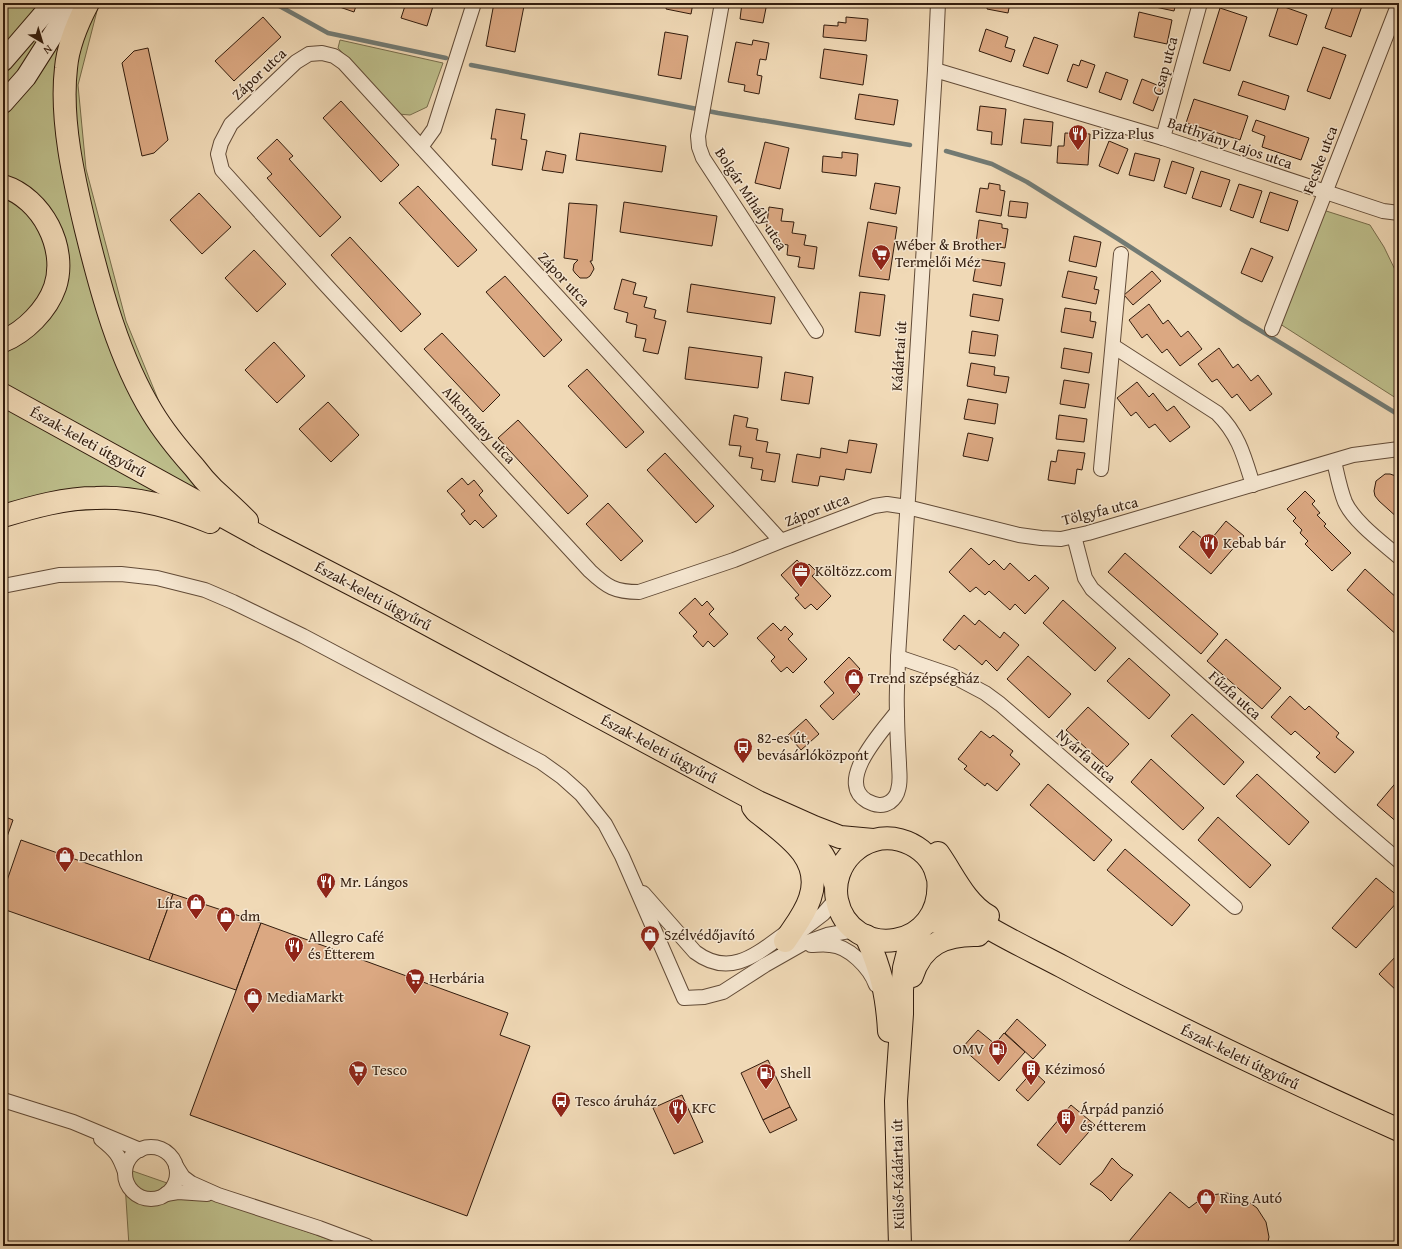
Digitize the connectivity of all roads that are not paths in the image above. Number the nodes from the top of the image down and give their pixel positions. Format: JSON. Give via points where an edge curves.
{"nodes":[{"id":1,"x":54,"y":3,"type":"edge"},
{"id":2,"x":73,"y":3,"type":"edge"},
{"id":3,"x":88,"y":3,"type":"edge"},
{"id":4,"x":474,"y":3,"type":"edge"},
{"id":5,"x":722,"y":3,"type":"edge"},
{"id":6,"x":938,"y":3,"type":"edge"},
{"id":7,"x":1200,"y":3,"type":"edge"},
{"id":8,"x":1398,"y":8,"type":"edge"},
{"id":9,"x":3,"y":61,"type":"edge"},
{"id":10,"x":935,"y":70,"type":"junction"},
{"id":11,"x":3,"y":104,"type":"edge"},
{"id":12,"x":1163,"y":138,"type":"junction"},
{"id":13,"x":221,"y":143,"type":"joint"},
{"id":14,"x":421,"y":148,"type":"junction"},
{"id":15,"x":3,"y":186,"type":"edge"},
{"id":16,"x":1325,"y":193,"type":"junction"},
{"id":17,"x":1399,"y":213,"type":"edge"},
{"id":18,"x":1121,"y":254,"type":"dead end"},
{"id":19,"x":1272,"y":329,"type":"dead end"},
{"id":20,"x":816,"y":331,"type":"dead end"},
{"id":21,"x":3,"y":341,"type":"edge"},
{"id":22,"x":1112,"y":346,"type":"junction"},
{"id":23,"x":3,"y":395,"type":"edge"},
{"id":24,"x":1399,"y":449,"type":"edge"},
{"id":25,"x":1334,"y":461,"type":"junction"},
{"id":26,"x":1101,"y":469,"type":"dead end"},
{"id":27,"x":1253,"y":485,"type":"junction"},
{"id":28,"x":907,"y":507,"type":"junction"},
{"id":29,"x":3,"y":516,"type":"edge"},
{"id":30,"x":1074,"y":536,"type":"junction"},
{"id":31,"x":266,"y":540,"type":"junction"},
{"id":32,"x":781,"y":541,"type":"junction"},
{"id":33,"x":1399,"y":557,"type":"edge"},
{"id":34,"x":3,"y":586,"type":"edge"},
{"id":35,"x":898,"y":657,"type":"junction"},
{"id":36,"x":896,"y":712,"type":"junction"},
{"id":37,"x":745,"y":795,"type":"junction"},
{"id":38,"x":873,"y":840,"type":"junction"},
{"id":39,"x":1399,"y":861,"type":"edge"},
{"id":40,"x":938,"y":878,"type":"junction"},
{"id":41,"x":633,"y":882,"type":"junction"},
{"id":42,"x":837,"y":892,"type":"junction"},
{"id":43,"x":1234,"y":908,"type":"dead end"},
{"id":44,"x":924,"y":925,"type":"junction"},
{"id":45,"x":860,"y":933,"type":"junction"},
{"id":46,"x":989,"y":936,"type":"junction"},
{"id":47,"x":794,"y":937,"type":"junction"},
{"id":48,"x":1084,"y":979,"type":"junction"},
{"id":49,"x":895,"y":1010,"type":"junction"},
{"id":50,"x":3,"y":1100,"type":"edge"},
{"id":51,"x":1399,"y":1130,"type":"edge"},
{"id":52,"x":92,"y":1131,"type":"junction"},
{"id":53,"x":140,"y":1150,"type":"junction"},
{"id":54,"x":176,"y":1166,"type":"junction"},
{"id":55,"x":125,"y":1172,"type":"junction"},
{"id":56,"x":166,"y":1194,"type":"junction"},
{"id":57,"x":218,"y":1195,"type":"junction"},
{"id":58,"x":367,"y":1246,"type":"edge"},
{"id":59,"x":900,"y":1246,"type":"edge"}],
"edges":[{"from":1,"to":9,"type":"main road"},
{"from":2,"to":11,"type":"main road","via":[[26,77]]},
{"from":3,"to":31,"type":"main road","via":[[78,21],[70,47],[65,98],[71,157],[80,207],[106,304],[134,377],[168,437],[213,489]]},
{"from":4,"to":14,"type":"street","via":[[434,129]]},
{"from":5,"to":20,"type":"street","name":"Bolgár Mihály utca","via":[[698,136],[702,158]]},
{"from":6,"to":10,"type":"street","name":"Kádártai út"},
{"from":7,"to":12,"type":"street","name":"Csap utca"},
{"from":8,"to":16,"type":"street","name":"Fecske utca"},
{"from":10,"to":12,"type":"street","name":"Batthyány Lajos utca"},
{"from":10,"to":28,"type":"street","name":"Kádártai út"},
{"from":12,"to":16,"type":"street","name":"Batthyány Lajos utca"},
{"from":13,"to":14,"type":"street","name":"Zápor utca","via":[[230,124],[296,62],[309,54],[322,53],[334,56],[344,63]]},
{"from":13,"to":32,"type":"street","name":"Alkotmány utca","via":[[218,154],[222,170],[601,581],[613,589],[639,592]]},
{"from":14,"to":32,"type":"street","name":"Zápor utca"},
{"from":15,"to":21,"type":"main road","via":[[29,200],[46,222],[56,246],[58,271],[54,288],[45,305],[32,321]]},
{"from":16,"to":17,"type":"street","name":"Batthyány Lajos utca","via":[[1383,211]]},
{"from":16,"to":19,"type":"street","name":"Fecske utca"},
{"from":18,"to":22,"type":"street"},
{"from":22,"to":26,"type":"street"},
{"from":22,"to":27,"type":"street","via":[[1226,422],[1239,444]]},
{"from":23,"to":31,"type":"main road","name":"Észak-keleti útgyűrű"},
{"from":24,"to":25,"type":"street","name":"Tölgyfa utca","via":[[1354,455]]},
{"from":25,"to":27,"type":"street","name":"Tölgyfa utca"},
{"from":25,"to":33,"type":"street","via":[[1345,502],[1354,516]]},
{"from":27,"to":30,"type":"street","name":"Tölgyfa utca"},
{"from":28,"to":30,"type":"street","name":"Tölgyfa utca","via":[[1019,535],[1041,538]]},
{"from":28,"to":32,"type":"street","name":"Zápor utca","via":[[887,504],[874,506]]},
{"from":28,"to":35,"type":"street","name":"Kádártai út"},
{"from":29,"to":31,"type":"main road","via":[[64,501],[97,498],[132,500],[191,514]]},
{"from":30,"to":39,"type":"street","name":"Fűzfa utca","via":[[1086,578],[1092,589]]},
{"from":31,"to":37,"type":"main road","name":"Észak-keleti útgyűrű"},
{"from":34,"to":41,"type":"street","via":[[59,575],[121,574],[157,578],[206,590],[233,602],[541,762],[581,794],[596,813],[612,836]]},
{"from":35,"to":36,"type":"street","name":"Kádártai út"},
{"from":35,"to":43,"type":"street","name":"Nyárfa utca","via":[[951,675],[1000,704]]},
{"from":36,"to":36,"type":"street","name":"Kádártai út","via":[[862,759],[856,773],[858,792],[865,800],[875,805],[885,805],[893,800],[898,791],[900,779]]},
{"from":37,"to":38,"type":"main road","via":[[840,837]]},
{"from":37,"to":42,"type":"main road","via":[[808,838],[817,847],[828,864]]},
{"from":37,"to":47,"type":"main road","via":[[756,811],[803,852],[811,867],[814,884]]},
{"from":37,"to":48,"type":"main road","via":[[769,796],[837,825],[864,828],[889,826],[914,832],[925,838],[934,848],[980,911],[1043,947]]},
{"from":38,"to":40,"type":"main road","via":[[897,839],[920,849],[928,857]]},
{"from":38,"to":42,"type":"main road","via":[[861,845],[844,862],[839,874]]},
{"from":40,"to":44,"type":"main road","via":[[938,900]]},
{"from":40,"to":48,"type":"main road","name":"Észak-keleti útgyűrű","via":[[946,899],[962,912]]},
{"from":41,"to":47,"type":"street","via":[[695,952],[713,963],[734,964]]},
{"from":41,"to":47,"type":"street","via":[[684,998],[704,997],[722,992],[765,965]]},
{"from":42,"to":45,"type":"main road","via":[[840,910],[846,921]]},
{"from":42,"to":47,"type":"street","via":[[823,914]]},
{"from":44,"to":45,"type":"main road","via":[[900,940],[876,940]]},
{"from":44,"to":46,"type":"main road","name":"Észak-keleti útgyűrű","via":[[945,922]]},
{"from":44,"to":49,"type":"main road","via":[[908,952],[902,990]]},
{"from":45,"to":47,"type":"street"},
{"from":45,"to":49,"type":"main road","via":[[875,957]]},
{"from":46,"to":48,"type":"main road","name":"Észak-keleti útgyűrű","via":[[1063,973]]},
{"from":46,"to":49,"type":"main road","via":[[954,937],[941,941],[923,953]]},
{"from":47,"to":49,"type":"street","via":[[817,945],[831,945],[855,957],[876,983],[879,997]]},
{"from":48,"to":51,"type":"main road","name":"Észak-keleti útgyűrű","via":[[1299,1086]]},
{"from":49,"to":59,"type":"main road","name":"Külső-Kádártai út","via":[[893,1086],[896,1101]]},
{"from":50,"to":52,"type":"street","via":[[73,1122]]},
{"from":52,"to":53,"type":"street"},
{"from":52,"to":55,"type":"street","via":[[115,1150]]},
{"from":53,"to":54,"type":"street","via":[[152,1147],[160,1149]]},
{"from":53,"to":55,"type":"street","via":[[131,1157]]},
{"from":54,"to":56,"type":"street","via":[[175,1181]]},
{"from":54,"to":57,"type":"street","via":[[191,1183]]},
{"from":55,"to":56,"type":"street","via":[[130,1188],[143,1198],[159,1198]]},
{"from":56,"to":57,"type":"street","via":[[178,1192]]},
{"from":57,"to":58,"type":"street"}]}
